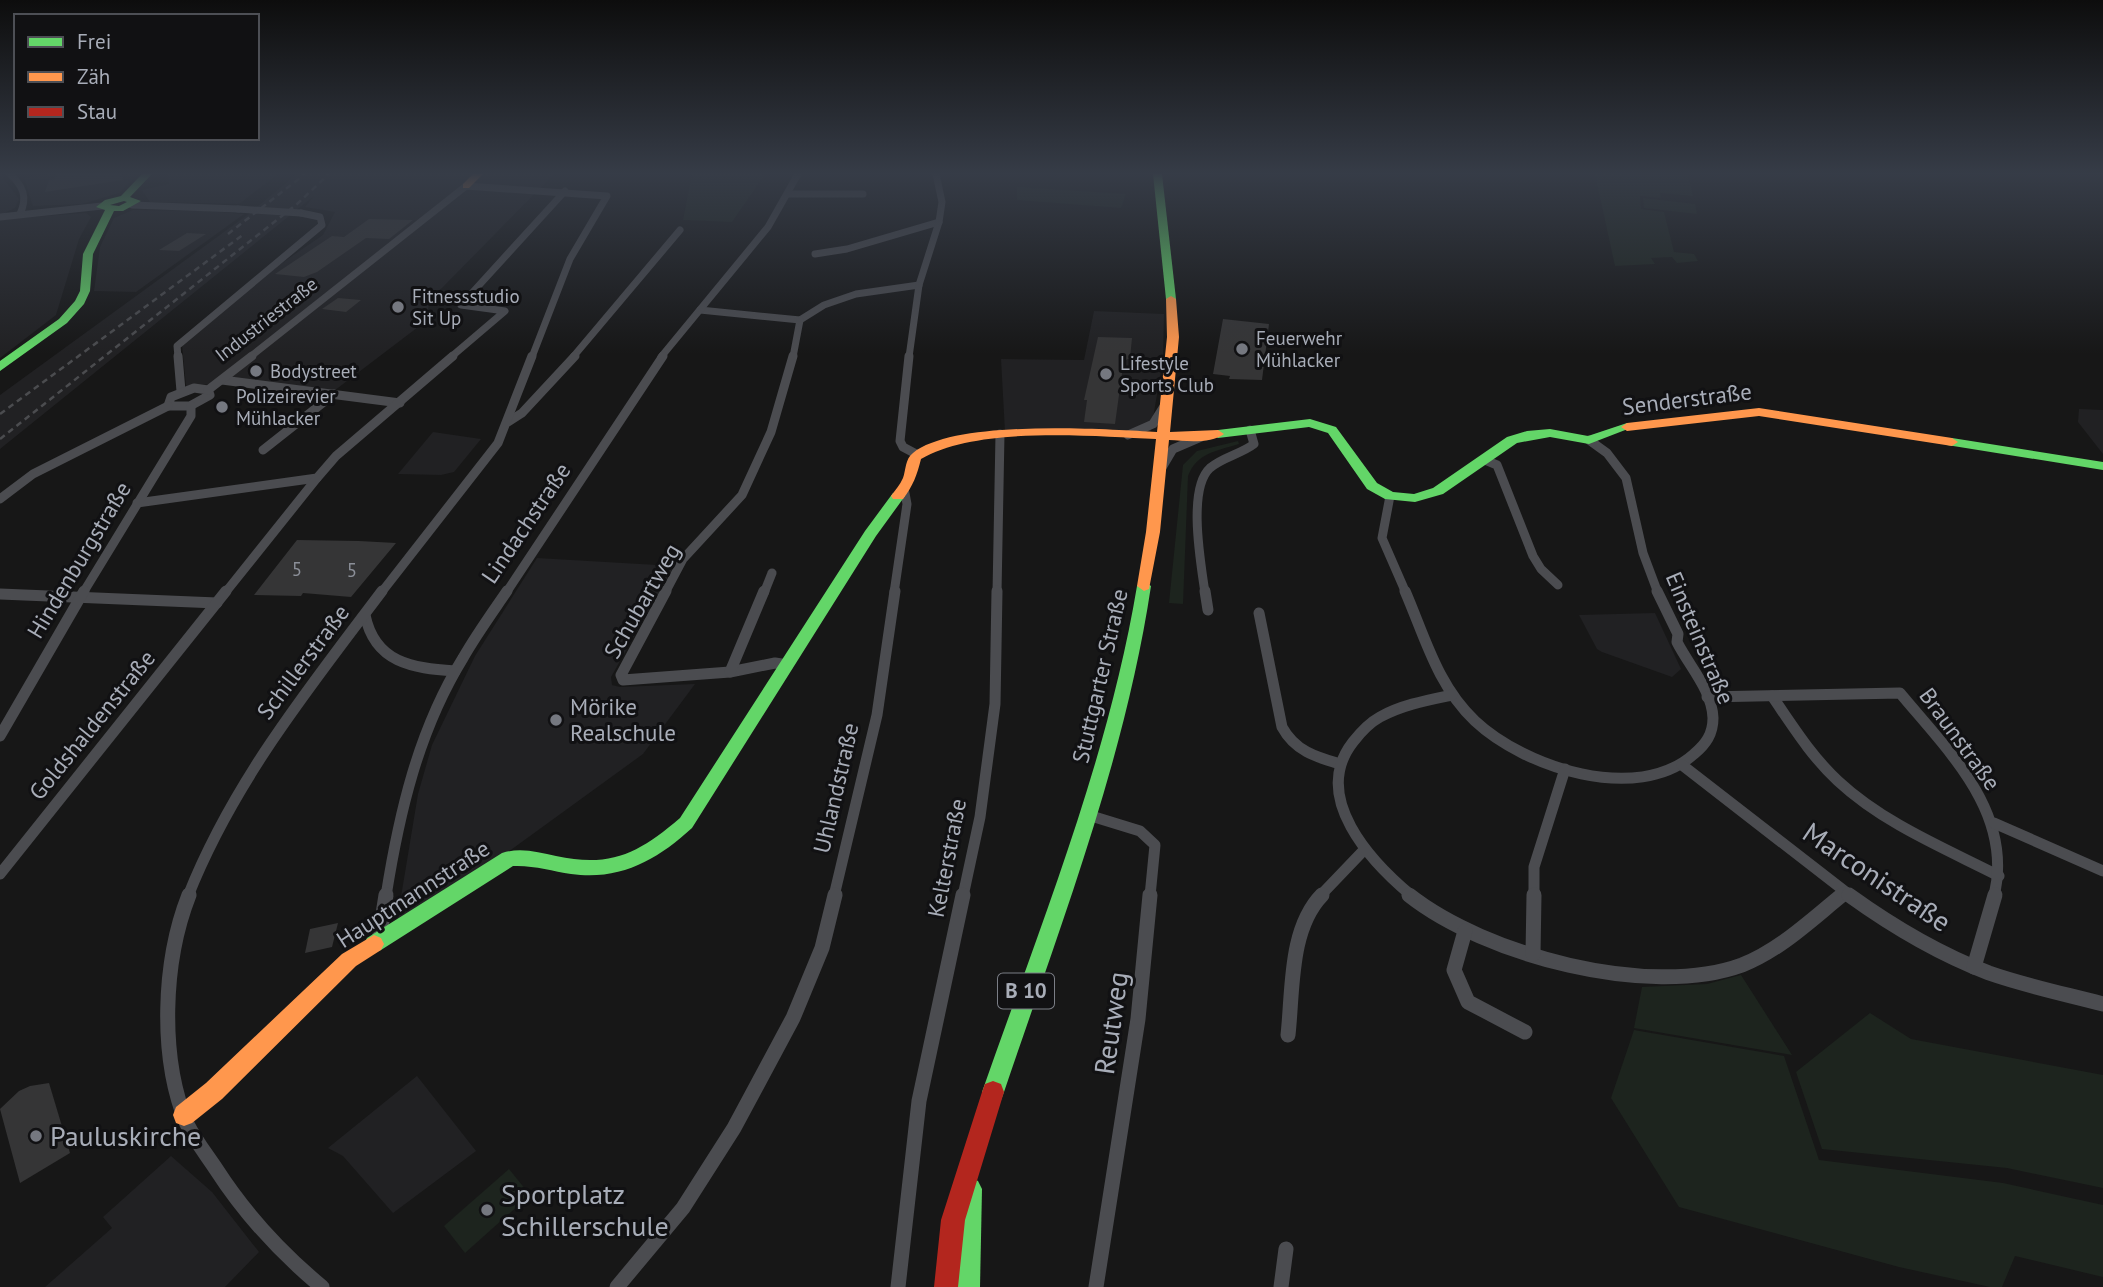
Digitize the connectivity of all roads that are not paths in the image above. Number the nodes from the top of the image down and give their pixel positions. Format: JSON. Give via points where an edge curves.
{"nodes":[{"id":1,"x":96,"y":234,"type":"edge"},
{"id":2,"x":311,"y":234,"type":"edge"},
{"id":3,"x":408,"y":234,"type":"edge"},
{"id":4,"x":526,"y":234,"type":"edge"},
{"id":5,"x":584,"y":234,"type":"edge"},
{"id":6,"x":677,"y":234,"type":"edge"},
{"id":7,"x":762,"y":234,"type":"edge"},
{"id":8,"x":898,"y":234,"type":"edge"},
{"id":9,"x":935,"y":234,"type":"edge"},
{"id":10,"x":1164,"y":234,"type":"edge"},
{"id":11,"x":816,"y":254,"type":"dead end"},
{"id":12,"x":919,"y":285,"type":"junction"},
{"id":13,"x":700,"y":310,"type":"junction"},
{"id":14,"x":800,"y":320,"type":"junction"},
{"id":15,"x":0,"y":366,"type":"edge"},
{"id":16,"x":222,"y":380,"type":"junction"},
{"id":17,"x":208,"y":390,"type":"junction"},
{"id":18,"x":181,"y":391,"type":"junction"},
{"id":19,"x":334,"y":394,"type":"junction"},
{"id":20,"x":1167,"y":399,"type":"junction"},
{"id":21,"x":400,"y":403,"type":"junction"},
{"id":22,"x":168,"y":406,"type":"junction"},
{"id":23,"x":191,"y":406,"type":"junction"},
{"id":24,"x":508,"y":422,"type":"junction"},
{"id":25,"x":1250,"y":430,"type":"junction"},
{"id":26,"x":1000,"y":434,"type":"junction"},
{"id":27,"x":1125,"y":436,"type":"junction"},
{"id":28,"x":1200,"y":437,"type":"junction"},
{"id":29,"x":1163,"y":438,"type":"junction"},
{"id":30,"x":1589,"y":440,"type":"junction"},
{"id":31,"x":263,"y":450,"type":"dead end"},
{"id":32,"x":918,"y":455,"type":"junction"},
{"id":33,"x":1485,"y":460,"type":"junction"},
{"id":34,"x":2103,"y":466,"type":"edge"},
{"id":35,"x":1160,"y":472,"type":"junction"},
{"id":36,"x":317,"y":478,"type":"junction"},
{"id":37,"x":904,"y":488,"type":"junction"},
{"id":38,"x":1390,"y":496,"type":"junction"},
{"id":39,"x":0,"y":499,"type":"edge"},
{"id":40,"x":137,"y":503,"type":"junction"},
{"id":41,"x":772,"y":573,"type":"dead end"},
{"id":42,"x":1558,"y":585,"type":"dead end"},
{"id":43,"x":0,"y":594,"type":"edge"},
{"id":44,"x":81,"y":597,"type":"junction"},
{"id":45,"x":217,"y":603,"type":"junction"},
{"id":46,"x":1208,"y":610,"type":"dead end"},
{"id":47,"x":1259,"y":613,"type":"dead end"},
{"id":48,"x":365,"y":615,"type":"junction"},
{"id":49,"x":788,"y":665,"type":"junction"},
{"id":50,"x":455,"y":671,"type":"junction"},
{"id":51,"x":730,"y":672,"type":"junction"},
{"id":52,"x":1452,"y":695,"type":"junction"},
{"id":53,"x":1772,"y":696,"type":"junction"},
{"id":54,"x":1707,"y":697,"type":"junction"},
{"id":55,"x":0,"y":736,"type":"edge"},
{"id":56,"x":1340,"y":764,"type":"junction"},
{"id":57,"x":1682,"y":765,"type":"junction"},
{"id":58,"x":1565,"y":769,"type":"junction"},
{"id":59,"x":1088,"y":815,"type":"junction"},
{"id":60,"x":1994,"y":823,"type":"junction"},
{"id":61,"x":1364,"y":850,"type":"junction"},
{"id":62,"x":2103,"y":871,"type":"edge"},
{"id":63,"x":0,"y":874,"type":"edge"},
{"id":64,"x":1999,"y":876,"type":"junction"},
{"id":65,"x":1845,"y":892,"type":"junction"},
{"id":66,"x":1465,"y":931,"type":"junction"},
{"id":67,"x":379,"y":940,"type":"junction"},
{"id":68,"x":1533,"y":954,"type":"junction"},
{"id":69,"x":1974,"y":967,"type":"junction"},
{"id":70,"x":2103,"y":1004,"type":"edge"},
{"id":71,"x":1525,"y":1032,"type":"dead end"},
{"id":72,"x":1288,"y":1035,"type":"dead end"},
{"id":73,"x":184,"y":1115,"type":"junction"},
{"id":74,"x":970,"y":1169,"type":"junction"},
{"id":75,"x":1286,"y":1249,"type":"dead end"},
{"id":76,"x":1096,"y":1284,"type":"edge"},
{"id":77,"x":322,"y":1287,"type":"edge"},
{"id":78,"x":617,"y":1287,"type":"edge"},
{"id":79,"x":898,"y":1287,"type":"edge"},
{"id":80,"x":946,"y":1287,"type":"edge"},
{"id":81,"x":968,"y":1287,"type":"edge"},
{"id":82,"x":1281,"y":1287,"type":"edge"}],
"edges":[{"from":1,"to":15,"type":"street","via":[[88,254],[85,291],[75,310]]},
{"from":2,"to":18,"type":"street","bridge":true,"via":[[177,346]]},
{"from":3,"to":16,"type":"street","name":"Industriestraße"},
{"from":4,"to":21,"type":"street","name":"Goldshaldenstraße","via":[[461,305],[505,311]]},
{"from":5,"to":24,"type":"street","name":"Schillerstraße","via":[[570,258]]},
{"from":6,"to":24,"type":"street","via":[[576,354],[522,413]]},
{"from":7,"to":13,"type":"street","name":"Lindachstraße"},
{"from":8,"to":11,"type":"street"},
{"from":9,"to":12,"type":"street"},
{"from":10,"to":20,"type":"street","name":"Stuttgarter Straße","number":"B 10","via":[[1173,316]]},
{"from":12,"to":14,"type":"street","via":[[861,294],[808,312]]},
{"from":12,"to":32,"type":"street","via":[[900,441]]},
{"from":13,"to":14,"type":"street"},
{"from":13,"to":50,"type":"street","name":"Lindachstraße","via":[[667,349]]},
{"from":14,"to":51,"type":"street","name":"Schubartweg","via":[[774,427],[748,484],[683,559],[621,675],[631,681]]},
{"from":16,"to":17,"type":"street","name":"Industriestraße"},
{"from":16,"to":19,"type":"street"},
{"from":17,"to":18,"type":"street"},
{"from":17,"to":23,"type":"street","name":"Industriestraße","via":[[208,398]]},
{"from":18,"to":22,"type":"street","via":[[170,397]]},
{"from":19,"to":21,"type":"street"},
{"from":19,"to":31,"type":"street"},
{"from":20,"to":27,"type":"street","via":[[1153,424]]},
{"from":20,"to":29,"type":"street","name":"Stuttgarter Straße","number":"B 10"},
{"from":21,"to":36,"type":"street","name":"Goldshaldenstraße","via":[[336,456]]},
{"from":22,"to":23,"type":"street"},
{"from":22,"to":39,"type":"street","via":[[33,474]]},
{"from":23,"to":40,"type":"street","name":"Hindenburgstraße","via":[[191,416]]},
{"from":24,"to":48,"type":"street","name":"Schillerstraße","via":[[487,460]]},
{"from":25,"to":28,"type":"street"},
{"from":25,"to":38,"type":"street","via":[[1299,424],[1327,427],[1368,482]]},
{"from":25,"to":46,"type":"street","via":[[1254,444],[1207,471],[1200,484],[1198,529]]},
{"from":26,"to":27,"type":"street"},
{"from":26,"to":32,"type":"street","via":[[948,442]]},
{"from":26,"to":79,"type":"street","name":"Kelterstraße","via":[[995,706],[977,830],[919,1101]]},
{"from":27,"to":29,"type":"street"},
{"from":28,"to":29,"type":"street"},
{"from":28,"to":35,"type":"street","via":[[1173,449]]},
{"from":29,"to":35,"type":"street","name":"Stuttgarter Straße","number":"B 10"},
{"from":30,"to":33,"type":"street","via":[[1533,433],[1512,440]]},
{"from":30,"to":34,"type":"street","name":"Senderstraße","via":[[1633,425],[1770,412]]},
{"from":30,"to":54,"type":"street","name":"Einsteinstraße","via":[[1613,456],[1630,484],[1636,527],[1651,578],[1678,634],[1677,642]]},
{"from":32,"to":37,"type":"street","name":"Uhlandstraße"},
{"from":33,"to":38,"type":"street","via":[[1430,494]]},
{"from":33,"to":42,"type":"street","via":[[1497,465],[1533,556]]},
{"from":35,"to":59,"type":"street","name":"Stuttgarter Straße","number":"B 10","via":[[1135,643]]},
{"from":36,"to":40,"type":"street"},
{"from":36,"to":45,"type":"street","name":"Goldshaldenstraße"},
{"from":37,"to":49,"type":"street","name":"Hauptmannstraße"},
{"from":37,"to":78,"type":"street","name":"Uhlandstraße","via":[[907,504],[877,715],[822,948],[793,1018],[734,1128],[683,1208]]},
{"from":38,"to":52,"type":"street","name":"Einsteinstraße","via":[[1380,530],[1387,557]]},
{"from":40,"to":44,"type":"street","name":"Hindenburgstraße"},
{"from":41,"to":51,"type":"street"},
{"from":43,"to":44,"type":"street"},
{"from":44,"to":45,"type":"street"},
{"from":44,"to":55,"type":"street","name":"Hindenburgstraße"},
{"from":45,"to":63,"type":"street","name":"Goldshaldenstraße"},
{"from":47,"to":56,"type":"street","via":[[1288,741],[1302,753]]},
{"from":48,"to":50,"type":"street","via":[[378,649],[396,661]]},
{"from":48,"to":73,"type":"street","name":"Schillerstraße","via":[[283,722],[246,779],[196,877],[169,968],[165,1009],[168,1055]]},
{"from":49,"to":51,"type":"street","name":"Schubartweg","via":[[775,663]]},
{"from":49,"to":67,"type":"street","name":"Hauptmannstraße","via":[[685,823],[663,846],[630,864],[602,870],[577,869],[526,855],[509,859]]},
{"from":50,"to":67,"type":"street","name":"Lindachstraße","via":[[416,761]]},
{"from":52,"to":56,"type":"street","via":[[1378,717],[1354,741]]},
{"from":52,"to":58,"type":"street","name":"Einsteinstraße","via":[[1496,739],[1533,759]]},
{"from":53,"to":54,"type":"street"},
{"from":53,"to":60,"type":"street","name":"Braunstraße","via":[[1900,693],[1967,777]]},
{"from":53,"to":64,"type":"street","via":[[1811,752],[1849,791]]},
{"from":54,"to":57,"type":"street","name":"Einsteinstraße","via":[[1712,730],[1705,745]]},
{"from":56,"to":61,"type":"street","via":[[1345,815]]},
{"from":57,"to":58,"type":"street","name":"Einsteinstraße","via":[[1638,777]]},
{"from":57,"to":65,"type":"street","name":"Marconistraße"},
{"from":58,"to":68,"type":"street","via":[[1534,867]]},
{"from":59,"to":74,"type":"street","name":"Stuttgarter Straße","number":"B 10"},
{"from":59,"to":76,"type":"street","name":"Reutweg","via":[[1140,831],[1155,845],[1138,1019]]},
{"from":60,"to":62,"type":"street"},
{"from":60,"to":64,"type":"street","name":"Braunstraße"},
{"from":61,"to":66,"type":"street","via":[[1426,907]]},
{"from":61,"to":72,"type":"street","via":[[1310,907],[1298,941]]},
{"from":64,"to":69,"type":"street","name":"Braunstraße"},
{"from":65,"to":68,"type":"street","via":[[1790,938],[1750,961],[1706,974],[1650,978]]},
{"from":65,"to":69,"type":"street","name":"Marconistraße","via":[[1891,923]]},
{"from":66,"to":68,"type":"street"},
{"from":66,"to":71,"type":"street","via":[[1454,970],[1468,1002]]},
{"from":67,"to":73,"type":"street","name":"Hauptmannstraße","via":[[349,960]]},
{"from":69,"to":70,"type":"street","name":"Marconistraße"},
{"from":73,"to":77,"type":"street","name":"Schillerstraße","via":[[237,1201]]},
{"from":74,"to":80,"type":"street","name":"Stuttgarter Straße","number":"B 10","via":[[953,1220]]},
{"from":74,"to":81,"type":"street","name":"Stuttgarter Straße","number":"B 10"},
{"from":75,"to":82,"type":"street"}]}
